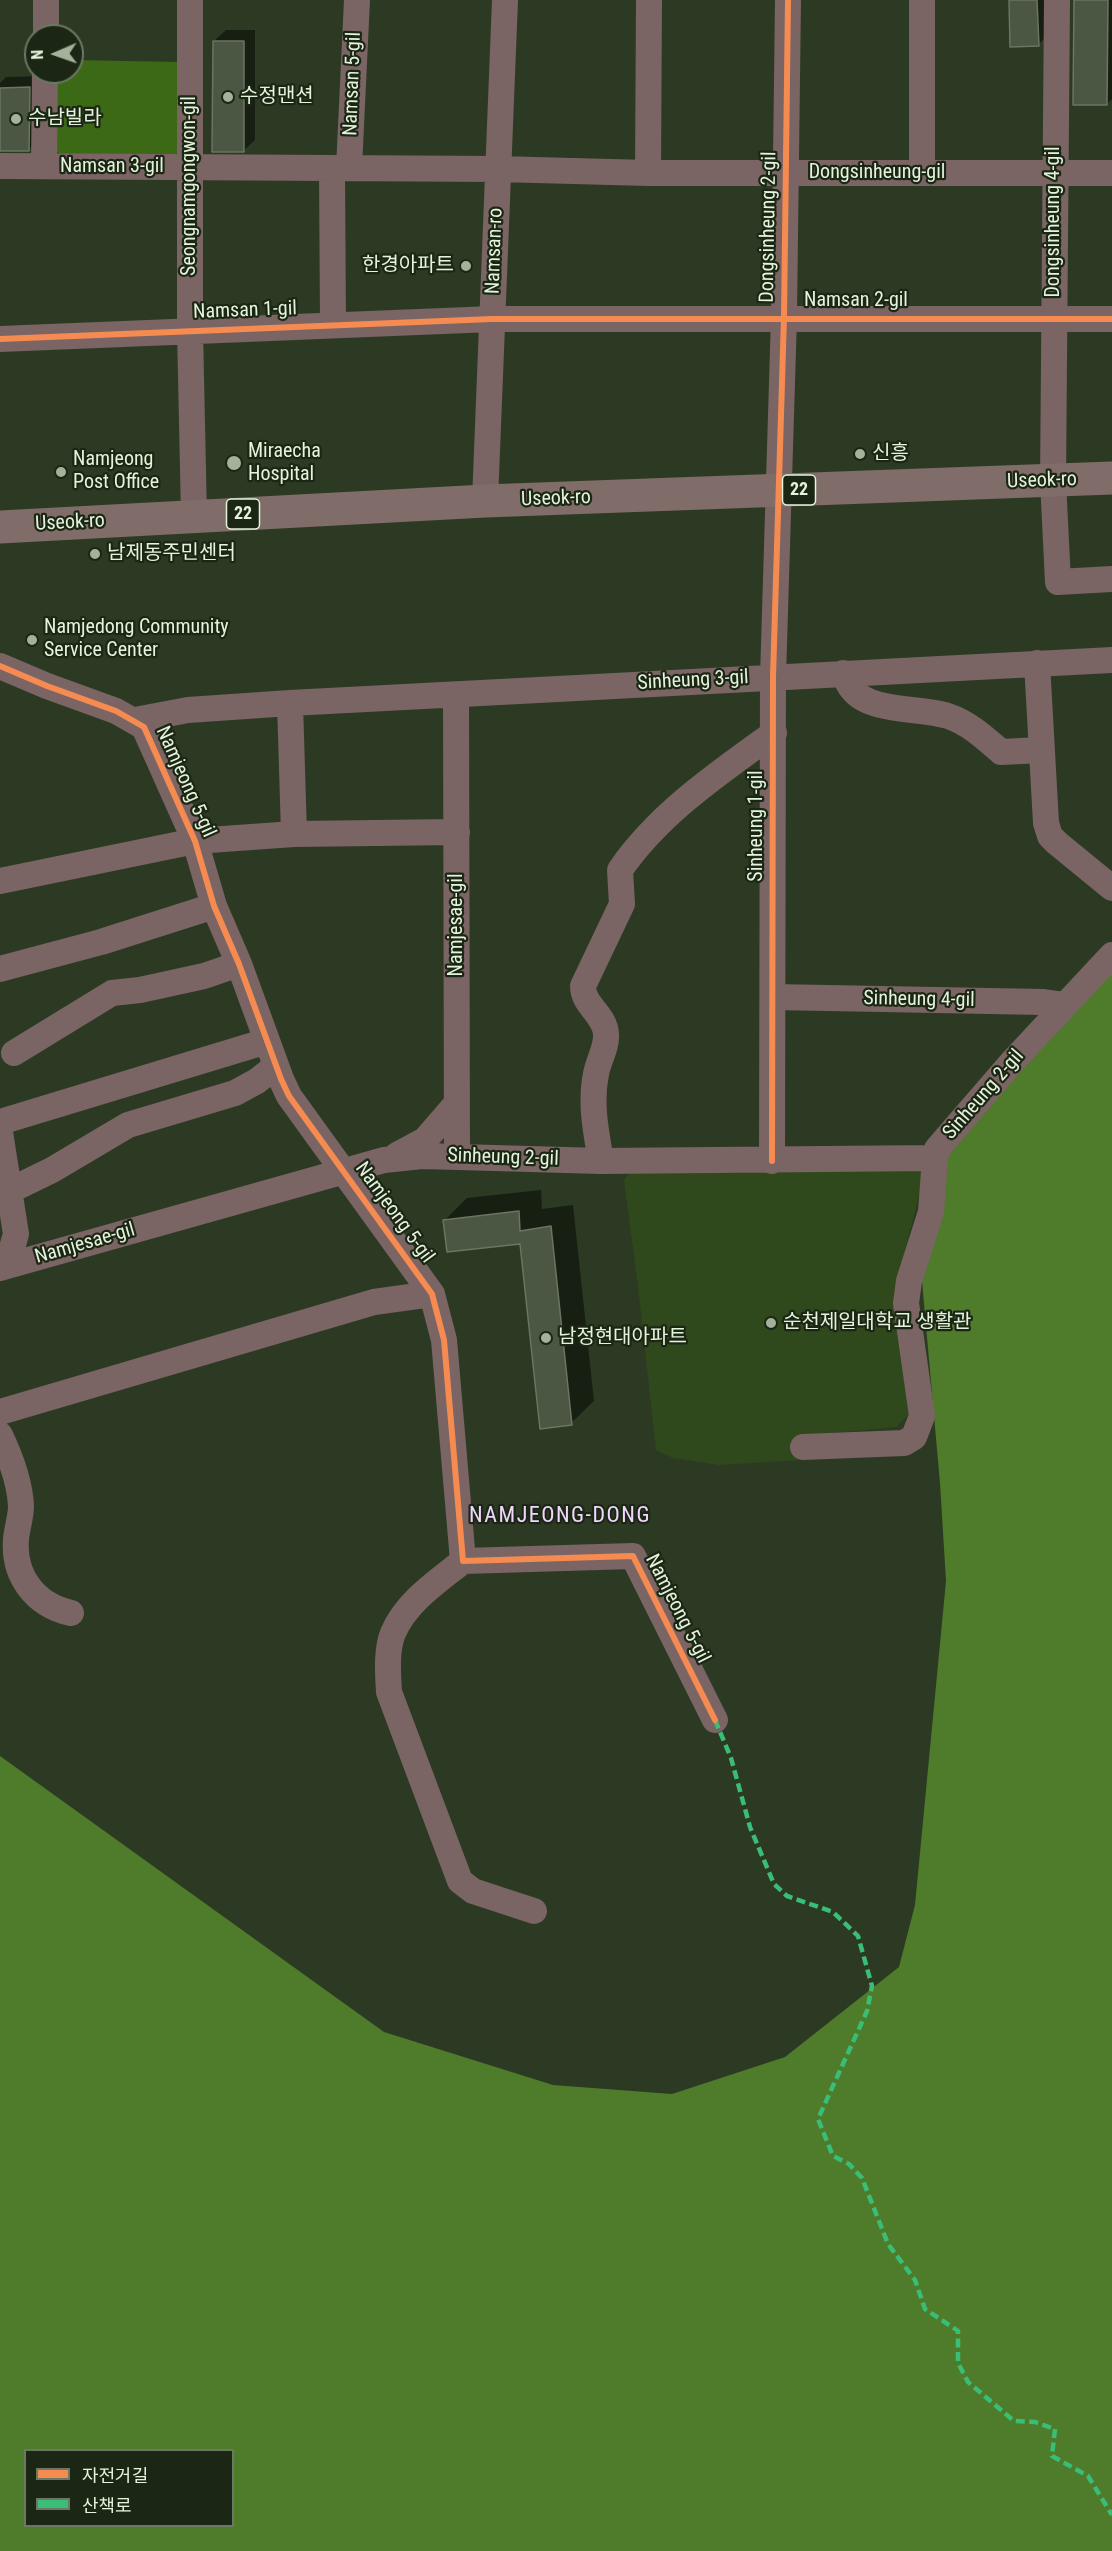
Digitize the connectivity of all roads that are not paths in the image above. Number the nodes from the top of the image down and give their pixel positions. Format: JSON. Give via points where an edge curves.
{"nodes":[{"id":1,"x":46,"y":0,"type":"edge"},
{"id":2,"x":190,"y":0,"type":"edge"},
{"id":3,"x":357,"y":0,"type":"edge"},
{"id":4,"x":505,"y":0,"type":"edge"},
{"id":5,"x":649,"y":0,"type":"edge"},
{"id":6,"x":788,"y":0,"type":"edge"},
{"id":7,"x":922,"y":0,"type":"edge"},
{"id":8,"x":1057,"y":0,"type":"edge"},
{"id":9,"x":46,"y":24,"type":"edge"},
{"id":10,"x":45,"y":84,"type":"edge"},
{"id":11,"x":0,"y":166,"type":"edge"},
{"id":12,"x":44,"y":166,"type":"junction"},
{"id":13,"x":190,"y":167,"type":"junction"},
{"id":14,"x":341,"y":168,"type":"junction"},
{"id":15,"x":498,"y":169,"type":"junction"},
{"id":16,"x":648,"y":173,"type":"junction"},
{"id":17,"x":786,"y":173,"type":"junction"},
{"id":18,"x":922,"y":173,"type":"junction"},
{"id":19,"x":1054,"y":173,"type":"junction"},
{"id":20,"x":1112,"y":173,"type":"edge"},
{"id":21,"x":784,"y":317,"type":"junction"},
{"id":22,"x":1054,"y":318,"type":"junction"},
{"id":23,"x":492,"y":319,"type":"junction"},
{"id":24,"x":1112,"y":319,"type":"edge"},
{"id":25,"x":333,"y":324,"type":"junction"},
{"id":26,"x":190,"y":329,"type":"junction"},
{"id":27,"x":0,"y":339,"type":"edge"},
{"id":28,"x":1112,"y":478,"type":"edge"},
{"id":29,"x":1053,"y":481,"type":"junction"},
{"id":30,"x":778,"y":491,"type":"junction"},
{"id":31,"x":485,"y":501,"type":"junction"},
{"id":32,"x":195,"y":517,"type":"junction"},
{"id":33,"x":0,"y":526,"type":"edge"},
{"id":34,"x":1112,"y":579,"type":"edge"},
{"id":35,"x":1112,"y":660,"type":"edge"},
{"id":36,"x":1037,"y":663,"type":"junction"},
{"id":37,"x":0,"y":666,"type":"edge"},
{"id":38,"x":843,"y":673,"type":"junction"},
{"id":39,"x":773,"y":677,"type":"junction"},
{"id":40,"x":456,"y":695,"type":"junction"},
{"id":41,"x":290,"y":703,"type":"junction"},
{"id":42,"x":135,"y":720,"type":"junction"},
{"id":43,"x":774,"y":733,"type":"junction"},
{"id":44,"x":1041,"y":750,"type":"junction"},
{"id":45,"x":457,"y":832,"type":"junction"},
{"id":46,"x":294,"y":834,"type":"junction"},
{"id":47,"x":195,"y":841,"type":"junction"},
{"id":48,"x":0,"y":881,"type":"edge"},
{"id":49,"x":1112,"y":888,"type":"edge"},
{"id":50,"x":214,"y":906,"type":"junction"},
{"id":51,"x":1112,"y":956,"type":"edge"},
{"id":52,"x":239,"y":964,"type":"junction"},
{"id":53,"x":0,"y":969,"type":"edge"},
{"id":54,"x":773,"y":997,"type":"junction"},
{"id":55,"x":1065,"y":1005,"type":"junction"},
{"id":56,"x":267,"y":1041,"type":"junction"},
{"id":57,"x":14,"y":1053,"type":"dead end"},
{"id":58,"x":276,"y":1066,"type":"junction"},
{"id":59,"x":457,"y":1103,"type":"junction"},
{"id":60,"x":0,"y":1122,"type":"edge"},
{"id":61,"x":0,"y":1132,"type":"edge"},
{"id":62,"x":457,"y":1156,"type":"junction"},
{"id":63,"x":935,"y":1158,"type":"junction"},
{"id":64,"x":388,"y":1160,"type":"junction"},
{"id":65,"x":601,"y":1161,"type":"junction"},
{"id":66,"x":772,"y":1161,"type":"junction"},
{"id":67,"x":343,"y":1171,"type":"junction"},
{"id":68,"x":11,"y":1190,"type":"junction"},
{"id":69,"x":3,"y":1267,"type":"edge"},
{"id":70,"x":432,"y":1294,"type":"junction"},
{"id":71,"x":0,"y":1412,"type":"edge"},
{"id":72,"x":0,"y":1435,"type":"edge"},
{"id":73,"x":804,"y":1447,"type":"dead end"},
{"id":74,"x":463,"y":1561,"type":"junction"},
{"id":75,"x":71,"y":1613,"type":"dead end"},
{"id":76,"x":715,"y":1720,"type":"dead end"},
{"id":77,"x":534,"y":1911,"type":"dead end"}],
"edges":[{"from":1,"to":9,"type":"street"},
{"from":2,"to":13,"type":"street","name":"Seongnamgongwon-gil"},
{"from":3,"to":14,"type":"street","name":"Namsan 5-gil"},
{"from":4,"to":15,"type":"street","name":"Namsan-ro"},
{"from":5,"to":16,"type":"street"},
{"from":6,"to":17,"type":"street","name":"Dongsinheung 2-gil"},
{"from":7,"to":18,"type":"street"},
{"from":8,"to":19,"type":"street","name":"Dongsinheung 4-gil"},
{"from":10,"to":12,"type":"street"},
{"from":11,"to":12,"type":"street","name":"Namsan 3-gil"},
{"from":12,"to":13,"type":"street","name":"Namsan 3-gil"},
{"from":13,"to":14,"type":"street","name":"Namsan 3-gil"},
{"from":13,"to":26,"type":"street","name":"Seongnamgongwon-gil"},
{"from":14,"to":15,"type":"street","name":"Namsan 3-gil"},
{"from":14,"to":25,"type":"street"},
{"from":15,"to":16,"type":"street","name":"Dongsinheung-gil"},
{"from":15,"to":23,"type":"street","name":"Namsan-ro"},
{"from":16,"to":17,"type":"street","name":"Dongsinheung-gil"},
{"from":17,"to":18,"type":"street","name":"Dongsinheung-gil"},
{"from":17,"to":21,"type":"street","name":"Dongsinheung 2-gil"},
{"from":18,"to":19,"type":"street","name":"Dongsinheung-gil"},
{"from":19,"to":20,"type":"street","name":"Dongsinheung-gil"},
{"from":19,"to":22,"type":"street","name":"Dongsinheung 4-gil"},
{"from":21,"to":22,"type":"street","name":"Namsan 2-gil"},
{"from":21,"to":23,"type":"street","name":"Namsan 2-gil"},
{"from":21,"to":30,"type":"street","name":"Dongsinheung 2-gil"},
{"from":22,"to":24,"type":"street","name":"Namsan 2-gil"},
{"from":22,"to":29,"type":"street","name":"Dongsinheung 4-gil"},
{"from":23,"to":25,"type":"street","name":"Namsan 1-gil"},
{"from":23,"to":31,"type":"street","name":"Namsan-ro"},
{"from":25,"to":26,"type":"street","name":"Namsan 1-gil"},
{"from":26,"to":27,"type":"street","name":"Namsan 1-gil"},
{"from":26,"to":32,"type":"street","name":"Seongnamgongwon-gil"},
{"from":28,"to":29,"type":"main road","name":"Useok-ro","number":"22"},
{"from":29,"to":30,"type":"main road","name":"Useok-ro","number":"22"},
{"from":29,"to":34,"type":"street","via":[[1058,582]]},
{"from":30,"to":31,"type":"main road","name":"Useok-ro","number":"22"},
{"from":30,"to":39,"type":"street","name":"Sinheung 1-gil"},
{"from":31,"to":32,"type":"main road","name":"Useok-ro","number":"22"},
{"from":32,"to":33,"type":"main road","name":"Useok-ro","number":"22"},
{"from":35,"to":36,"type":"street","name":"Sinheung 3-gil"},
{"from":36,"to":38,"type":"street","name":"Sinheung 3-gil"},
{"from":36,"to":44,"type":"street"},
{"from":37,"to":42,"type":"street","name":"Namjeong 5-gil"},
{"from":38,"to":39,"type":"street","name":"Sinheung 3-gil"},
{"from":38,"to":44,"type":"street","via":[[853,690],[865,699],[948,716],[971,726],[1001,752]]},
{"from":39,"to":40,"type":"street","name":"Sinheung 3-gil"},
{"from":39,"to":43,"type":"street","name":"Sinheung 1-gil"},
{"from":40,"to":41,"type":"street"},
{"from":40,"to":45,"type":"street","name":"Namjesae-gil"},
{"from":41,"to":42,"type":"street","via":[[188,710]]},
{"from":41,"to":46,"type":"street"},
{"from":42,"to":47,"type":"street","name":"Namjeong 5-gil","via":[[144,727]]},
{"from":43,"to":54,"type":"street","name":"Sinheung 1-gil"},
{"from":43,"to":65,"type":"street","name":"Sinheung 1-gil","via":[[693,791],[620,870],[622,904],[583,995],[602,1019],[607,1033],[593,1101]]},
{"from":44,"to":49,"type":"street","via":[[1050,836]]},
{"from":45,"to":46,"type":"street","name":"Namjeong 5-gil"},
{"from":45,"to":59,"type":"street","name":"Namjesae-gil"},
{"from":46,"to":47,"type":"street","name":"Namjeong 5-gil"},
{"from":47,"to":48,"type":"street","name":"Namjeong 5-gil"},
{"from":47,"to":50,"type":"street","name":"Namjeong 5-gil"},
{"from":50,"to":52,"type":"street","name":"Namjeong 5-gil"},
{"from":50,"to":53,"type":"street"},
{"from":51,"to":55,"type":"street","name":"Sinheung 2-gil"},
{"from":52,"to":56,"type":"street","name":"Namjeong 5-gil"},
{"from":52,"to":57,"type":"street","via":[[204,976],[112,993]]},
{"from":54,"to":55,"type":"street","name":"Sinheung 4-gil"},
{"from":54,"to":66,"type":"street","name":"Sinheung 1-gil"},
{"from":55,"to":63,"type":"street","name":"Sinheung 2-gil","via":[[950,1133]]},
{"from":56,"to":58,"type":"street","name":"Namjeong 5-gil"},
{"from":56,"to":60,"type":"street"},
{"from":58,"to":67,"type":"street","name":"Namjeong 5-gil","via":[[289,1096]]},
{"from":58,"to":68,"type":"street","via":[[235,1093],[128,1125]]},
{"from":59,"to":62,"type":"street","name":"Namjesae-gil"},
{"from":59,"to":64,"type":"street","via":[[425,1140]]},
{"from":61,"to":68,"type":"street"},
{"from":62,"to":64,"type":"street","name":"Sinheung 2-gil"},
{"from":62,"to":65,"type":"street","name":"Sinheung 2-gil"},
{"from":63,"to":66,"type":"street","name":"Sinheung 2-gil"},
{"from":63,"to":73,"type":"street","name":"Sinheung 2-gil","via":[[930,1212],[906,1304],[922,1416],[914,1437],[904,1443]]},
{"from":64,"to":67,"type":"street","name":"Sinheung 2-gil"},
{"from":65,"to":66,"type":"street","name":"Sinheung 2-gil"},
{"from":67,"to":69,"type":"street","name":"Namjesae-gil"},
{"from":67,"to":70,"type":"street","name":"Namjeong 5-gil"},
{"from":68,"to":69,"type":"street","via":[[16,1234]]},
{"from":70,"to":71,"type":"street","name":"Namjeong 5-gil","via":[[374,1302]]},
{"from":70,"to":74,"type":"street","name":"Namjeong 5-gil","via":[[444,1340]]},
{"from":72,"to":75,"type":"street","via":[[14,1471],[21,1506],[16,1558],[20,1574],[46,1604]]},
{"from":74,"to":76,"type":"street","name":"Namjeong 5-gil","via":[[633,1556]]},
{"from":74,"to":77,"type":"street","via":[[405,1611],[392,1634],[389,1692],[460,1881],[473,1891]]}]}
